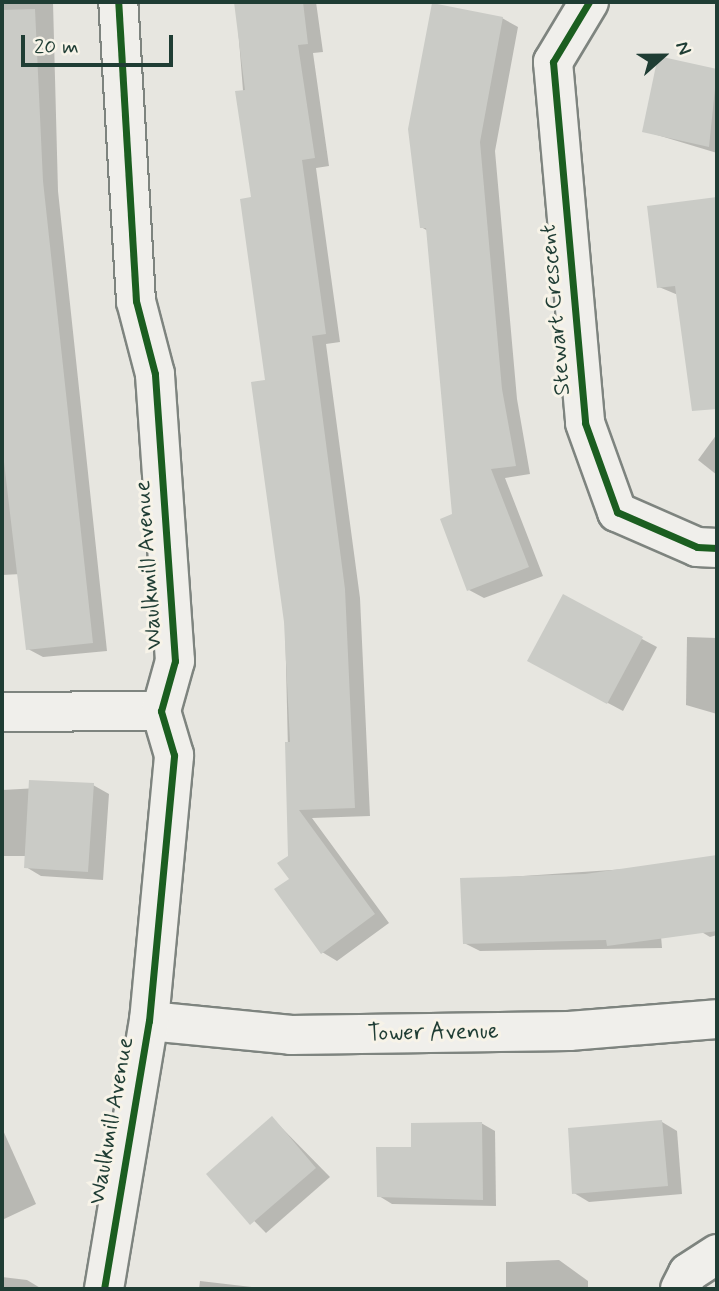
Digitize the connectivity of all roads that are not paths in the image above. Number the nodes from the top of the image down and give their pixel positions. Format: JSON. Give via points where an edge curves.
{"nodes":[{"id":1,"x":118,"y":2,"type":"edge"},
{"id":2,"x":589,"y":2,"type":"edge"},
{"id":3,"x":717,"y":548,"type":"edge"},
{"id":4,"x":161,"y":711,"type":"junction"},
{"id":5,"x":2,"y":712,"type":"edge"},
{"id":6,"x":717,"y":1019,"type":"edge"},
{"id":7,"x":149,"y":1021,"type":"junction"},
{"id":8,"x":717,"y":1254,"type":"edge"},
{"id":9,"x":104,"y":1289,"type":"edge"},
{"id":10,"x":680,"y":1289,"type":"edge"}],
"edges":[{"from":1,"to":4,"type":"street","name":"Waulkmill Avenue","via":[[136,301],[155,374],[175,661]]},
{"from":2,"to":3,"type":"street","name":"Stewart Crescent","via":[[553,62],[585,423],[617,512],[697,547]]},
{"from":4,"to":5,"type":"street"},
{"from":4,"to":7,"type":"street","name":"Waulkmill Avenue","via":[[174,755]]},
{"from":6,"to":7,"type":"street","name":"Tower Avenue","via":[[569,1031],[291,1035]]},
{"from":7,"to":9,"type":"street","name":"Waulkmill Avenue"},
{"from":8,"to":10,"type":"street","via":[[688,1273]]}]}
